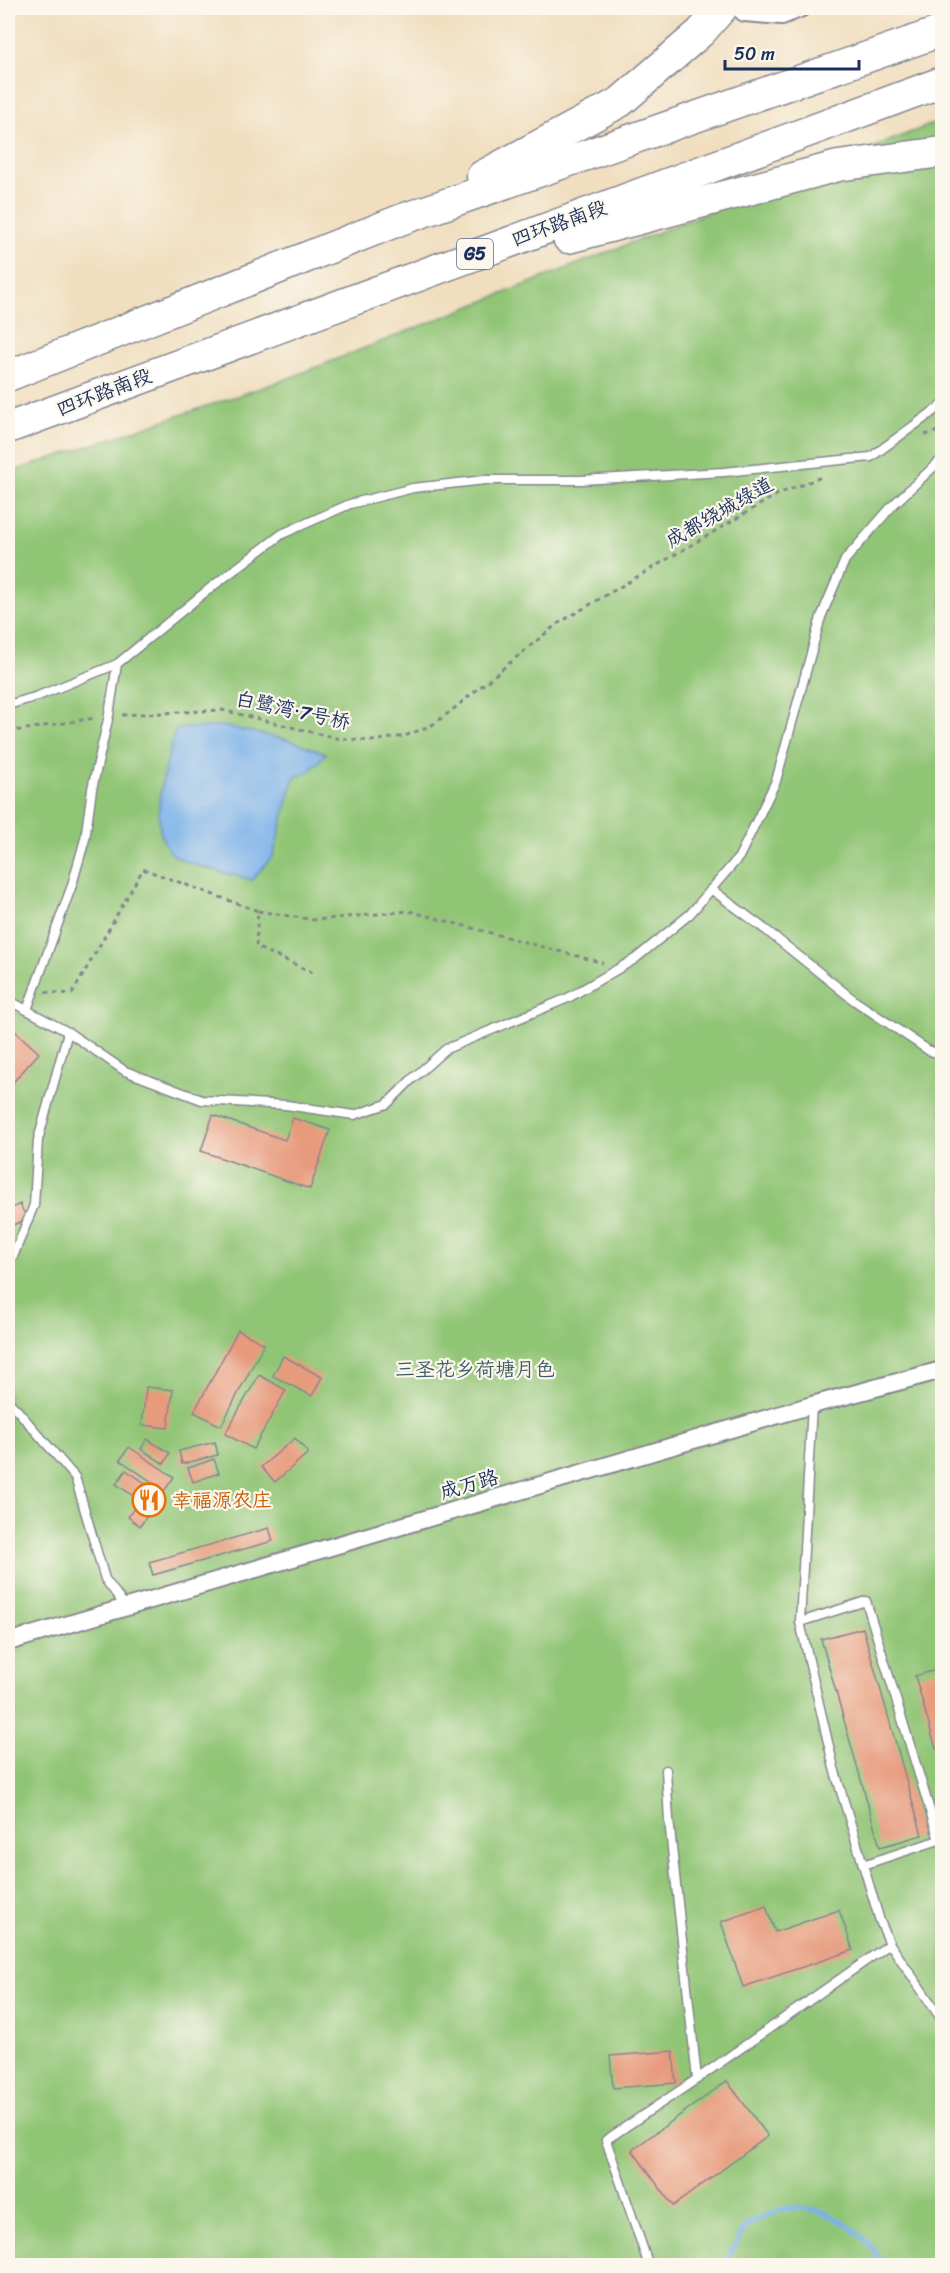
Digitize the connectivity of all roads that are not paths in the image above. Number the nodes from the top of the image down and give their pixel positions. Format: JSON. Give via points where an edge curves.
{"nodes":[{"id":1,"x":722,"y":8,"type":"edge"},
{"id":2,"x":739,"y":8,"type":"edge"},
{"id":3,"x":802,"y":8,"type":"edge"},
{"id":4,"x":938,"y":8,"type":"edge"},
{"id":5,"x":942,"y":10,"type":"edge"},
{"id":6,"x":929,"y":36,"type":"edge"},
{"id":7,"x":942,"y":82,"type":"edge"},
{"id":8,"x":942,"y":152,"type":"edge"},
{"id":9,"x":400,"y":220,"type":"junction"},
{"id":10,"x":394,"y":283,"type":"junction"},
{"id":11,"x":8,"y":376,"type":"edge"},
{"id":12,"x":942,"y":405,"type":"edge"},
{"id":13,"x":8,"y":428,"type":"edge"},
{"id":14,"x":942,"y":459,"type":"edge"},
{"id":15,"x":117,"y":664,"type":"junction"},
{"id":16,"x":8,"y":705,"type":"edge"},
{"id":17,"x":711,"y":890,"type":"junction"},
{"id":18,"x":8,"y":1000,"type":"edge"},
{"id":19,"x":27,"y":1010,"type":"junction"},
{"id":20,"x":68,"y":1032,"type":"junction"},
{"id":21,"x":942,"y":1055,"type":"edge"},
{"id":22,"x":8,"y":1262,"type":"edge"},
{"id":23,"x":942,"y":1370,"type":"edge"},
{"id":24,"x":8,"y":1401,"type":"edge"},
{"id":25,"x":812,"y":1405,"type":"junction"},
{"id":26,"x":126,"y":1607,"type":"junction"},
{"id":27,"x":800,"y":1622,"type":"junction"},
{"id":28,"x":8,"y":1642,"type":"edge"},
{"id":29,"x":666,"y":1770,"type":"dead end"},
{"id":30,"x":863,"y":1865,"type":"junction"},
{"id":31,"x":890,"y":1944,"type":"junction"},
{"id":32,"x":942,"y":2020,"type":"edge"},
{"id":33,"x":697,"y":2079,"type":"junction"},
{"id":34,"x":648,"y":2263,"type":"dead end"}],
"edges":[{"from":1,"to":9,"type":"highway","via":[[701,32],[620,102]]},
{"from":2,"to":3,"type":"street","via":[[744,14],[782,16]]},
{"from":4,"to":5,"type":"street"},
{"from":6,"to":9,"type":"highway"},
{"from":7,"to":10,"type":"highway","name":"四环路南段","number":"G5"},
{"from":8,"to":10,"type":"highway","via":[[838,166]]},
{"from":9,"to":11,"type":"highway"},
{"from":10,"to":13,"type":"highway","name":"四环路南段","number":"G5"},
{"from":12,"to":15,"type":"lane","via":[[871,457],[724,472],[605,479],[485,480],[413,488],[350,504],[282,534]]},
{"from":14,"to":17,"type":"lane","via":[[893,505],[845,560],[821,617],[776,781],[739,857]]},
{"from":15,"to":16,"type":"lane"},
{"from":15,"to":19,"type":"lane","via":[[85,838]]},
{"from":17,"to":20,"type":"lane","via":[[690,914],[635,959],[568,998],[446,1049],[387,1104],[354,1115],[286,1105],[202,1100],[125,1071]]},
{"from":17,"to":21,"type":"lane","via":[[855,1001],[928,1050]]},
{"from":18,"to":19,"type":"lane"},
{"from":19,"to":20,"type":"lane"},
{"from":20,"to":22,"type":"lane","via":[[38,1140],[34,1205]]},
{"from":23,"to":25,"type":"street","name":"成万路"},
{"from":24,"to":26,"type":"lane","via":[[75,1478],[105,1579]]},
{"from":25,"to":26,"type":"street","name":"成万路"},
{"from":25,"to":27,"type":"lane"},
{"from":26,"to":28,"type":"street","name":"成万路"},
{"from":27,"to":30,"type":"lane","via":[[834,1768]]},
{"from":27,"to":30,"type":"lane","via":[[866,1602],[939,1840]]},
{"from":29,"to":33,"type":"lane"},
{"from":30,"to":31,"type":"lane"},
{"from":31,"to":32,"type":"lane"},
{"from":31,"to":33,"type":"lane"},
{"from":33,"to":34,"type":"lane","via":[[606,2140]]}]}
